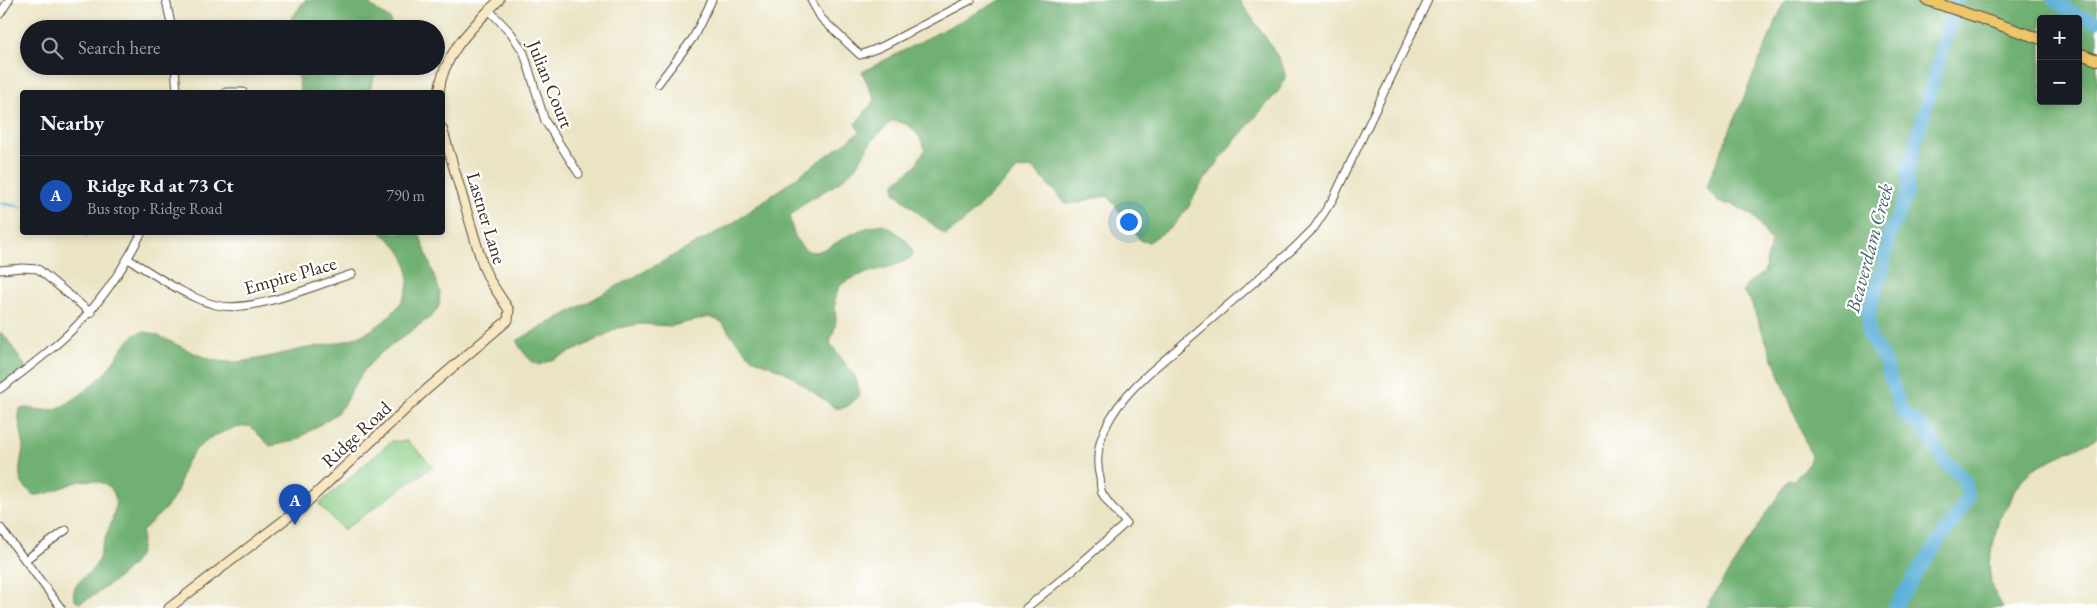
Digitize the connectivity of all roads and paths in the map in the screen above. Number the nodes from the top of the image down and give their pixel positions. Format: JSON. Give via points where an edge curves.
{"nodes":[{"id":1,"x":8,"y":0,"type":"edge"},
{"id":2,"x":166,"y":0,"type":"edge"},
{"id":3,"x":499,"y":0,"type":"edge"},
{"id":4,"x":712,"y":0,"type":"edge"},
{"id":5,"x":810,"y":0,"type":"edge"},
{"id":6,"x":971,"y":0,"type":"edge"},
{"id":7,"x":1428,"y":0,"type":"edge"},
{"id":8,"x":1931,"y":1,"type":"edge"},
{"id":9,"x":489,"y":10,"type":"junction"},
{"id":10,"x":0,"y":14,"type":"edge"},
{"id":11,"x":170,"y":20,"type":"edge"},
{"id":12,"x":2037,"y":38,"type":"edge"},
{"id":13,"x":2082,"y":54,"type":"edge"},
{"id":14,"x":2097,"y":60,"type":"edge"},
{"id":15,"x":445,"y":66,"type":"edge"},
{"id":16,"x":176,"y":75,"type":"edge"},
{"id":17,"x":443,"y":75,"type":"edge"},
{"id":18,"x":658,"y":84,"type":"dead end"},
{"id":19,"x":177,"y":90,"type":"edge"},
{"id":20,"x":440,"y":90,"type":"edge"},
{"id":21,"x":445,"y":138,"type":"edge"},
{"id":22,"x":579,"y":174,"type":"dead end"},
{"id":23,"x":140,"y":235,"type":"edge"},
{"id":24,"x":128,"y":259,"type":"junction"},
{"id":25,"x":0,"y":270,"type":"edge"},
{"id":26,"x":352,"y":274,"type":"dead end"},
{"id":27,"x":91,"y":313,"type":"junction"},
{"id":28,"x":510,"y":313,"type":"joint"},
{"id":29,"x":0,"y":389,"type":"edge"},
{"id":30,"x":0,"y":527,"type":"edge"},
{"id":31,"x":66,"y":530,"type":"dead end"},
{"id":32,"x":25,"y":560,"type":"junction"},
{"id":33,"x":61,"y":608,"type":"edge"},
{"id":34,"x":169,"y":608,"type":"edge"},
{"id":35,"x":1026,"y":608,"type":"edge"}],
"edges":[{"from":1,"to":10,"type":"street"},
{"from":2,"to":11,"type":"street"},
{"from":3,"to":9,"type":"street"},
{"from":4,"to":18,"type":"street","via":[[693,38]]},
{"from":5,"to":6,"type":"street","via":[[825,23],[860,54],[881,47]]},
{"from":7,"to":35,"type":"street","via":[[1333,199],[1314,228],[1134,386],[1110,418],[1101,441],[1097,466],[1101,491],[1126,523]]},
{"from":8,"to":12,"type":"main road"},
{"from":9,"to":15,"type":"street","via":[[465,36]]},
{"from":9,"to":22,"type":"street","name":"Julian Court","via":[[511,33],[524,53],[545,121]]},
{"from":13,"to":14,"type":"main road"},
{"from":16,"to":19,"type":"street"},
{"from":17,"to":20,"type":"street"},
{"from":21,"to":28,"type":"street","name":"Lastner Lane","via":[[484,266]]},
{"from":23,"to":24,"type":"street"},
{"from":24,"to":26,"type":"street","name":"Empire Place","via":[[195,297],[215,305],[232,307],[249,306]]},
{"from":24,"to":27,"type":"street"},
{"from":25,"to":27,"type":"street","via":[[31,268],[43,271]]},
{"from":27,"to":29,"type":"street","via":[[62,341]]},
{"from":28,"to":34,"type":"street","name":"Ridge Road","via":[[500,329],[426,390],[308,501]]},
{"from":30,"to":32,"type":"street"},
{"from":31,"to":32,"type":"street"},
{"from":32,"to":33,"type":"street"}]}
